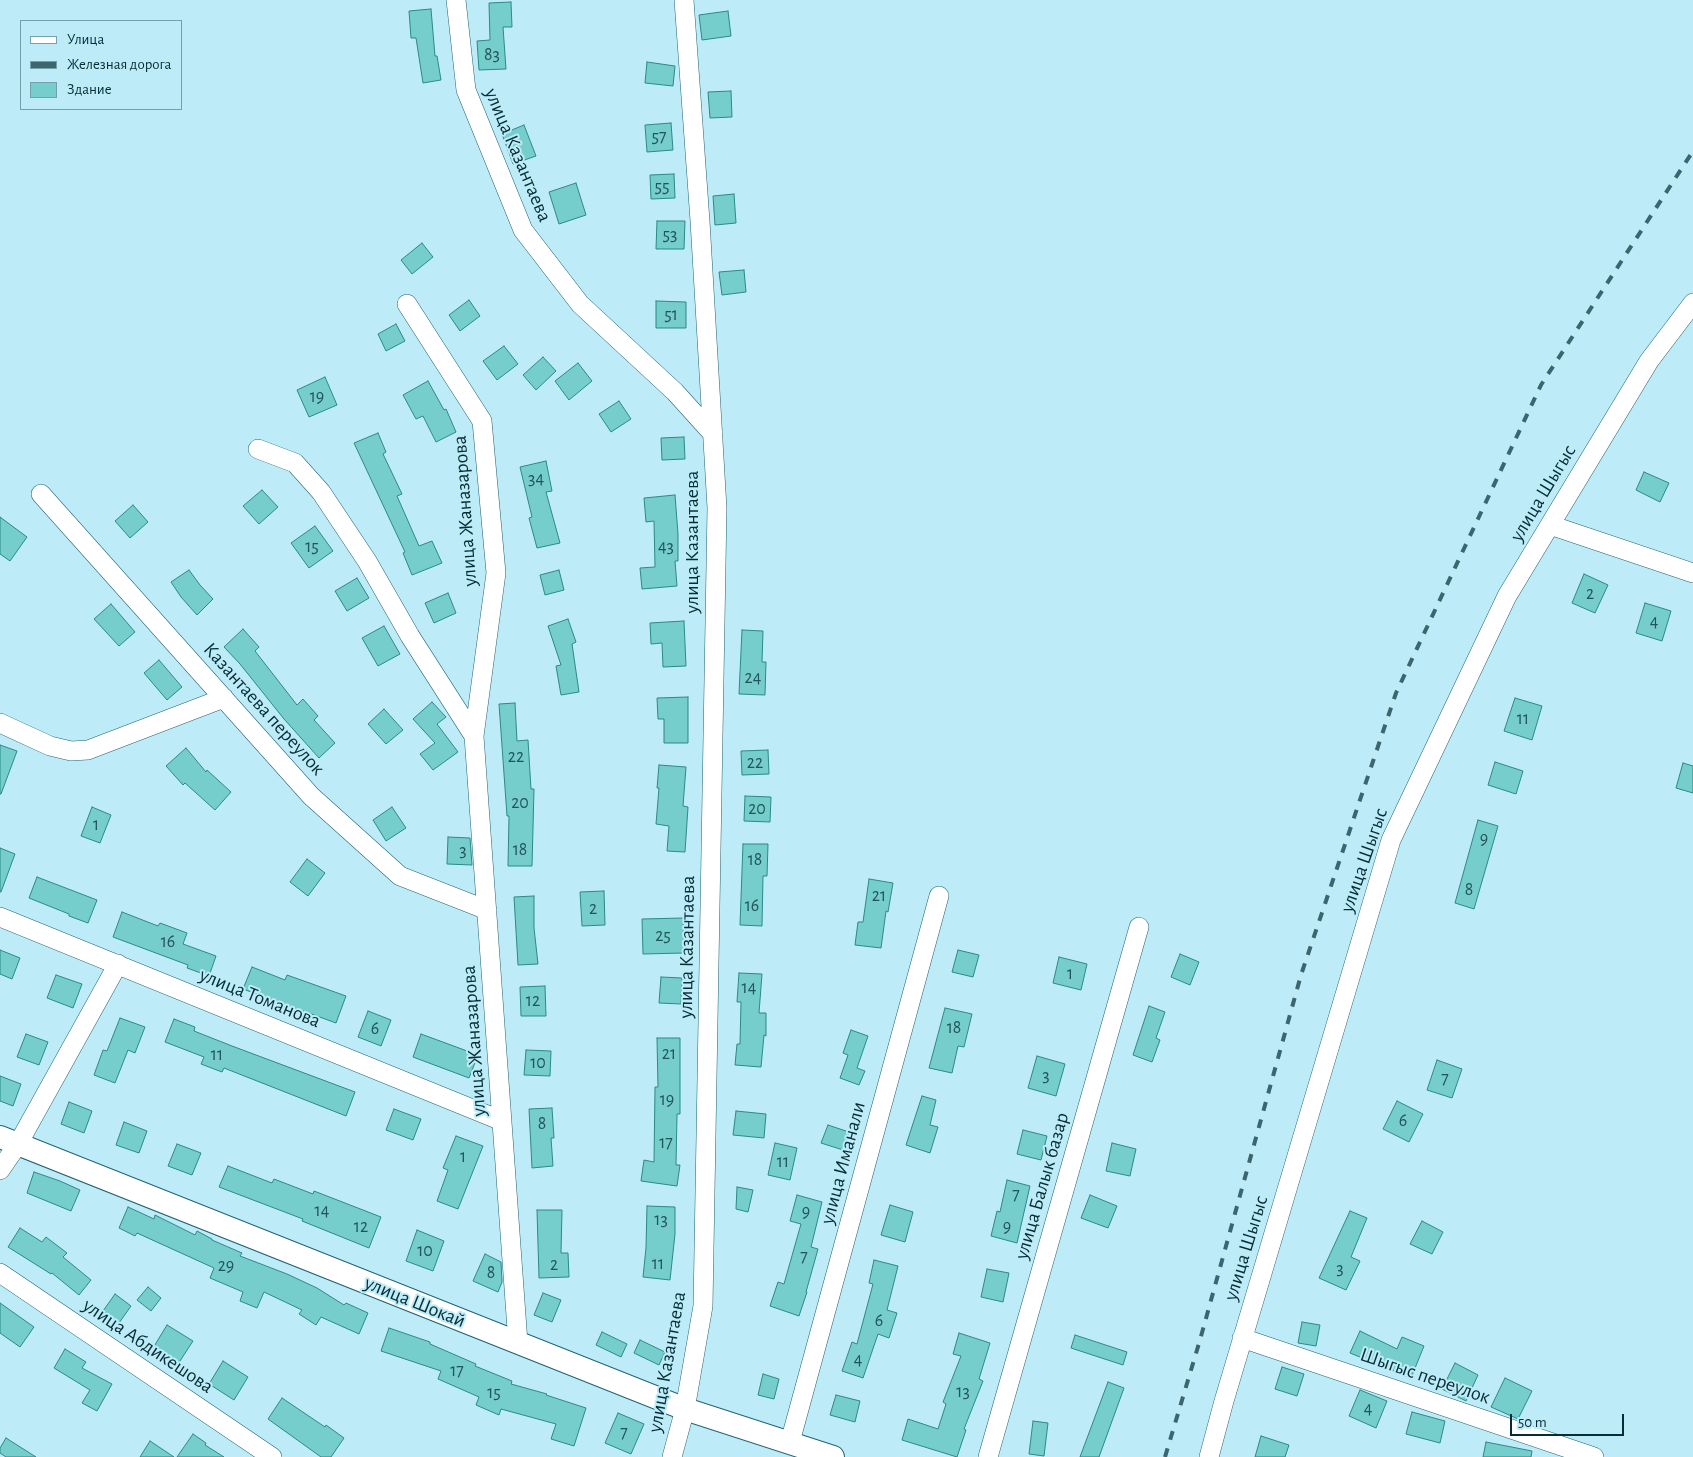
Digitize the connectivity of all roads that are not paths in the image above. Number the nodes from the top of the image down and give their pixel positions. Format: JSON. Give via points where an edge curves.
{"nodes":[{"id":1,"x":456,"y":0,"type":"edge"},
{"id":2,"x":684,"y":0,"type":"edge"},
{"id":3,"x":1693,"y":303,"type":"edge"},
{"id":4,"x":407,"y":304,"type":"dead end"},
{"id":5,"x":713,"y":434,"type":"junction"},
{"id":6,"x":258,"y":449,"type":"dead end"},
{"id":7,"x":41,"y":494,"type":"dead end"},
{"id":8,"x":1550,"y":525,"type":"junction"},
{"id":9,"x":1693,"y":573,"type":"edge"},
{"id":10,"x":224,"y":698,"type":"junction"},
{"id":11,"x":0,"y":723,"type":"edge"},
{"id":12,"x":474,"y":736,"type":"junction"},
{"id":13,"x":939,"y":896,"type":"dead end"},
{"id":14,"x":487,"y":910,"type":"junction"},
{"id":15,"x":0,"y":917,"type":"edge"},
{"id":16,"x":1139,"y":928,"type":"dead end"},
{"id":17,"x":118,"y":964,"type":"junction"},
{"id":18,"x":502,"y":1121,"type":"junction"},
{"id":19,"x":9,"y":1141,"type":"edge"},
{"id":20,"x":0,"y":1170,"type":"edge"},
{"id":21,"x":0,"y":1273,"type":"edge"},
{"id":22,"x":1242,"y":1338,"type":"junction"},
{"id":23,"x":518,"y":1343,"type":"junction"},
{"id":24,"x":685,"y":1409,"type":"junction"},
{"id":25,"x":790,"y":1442,"type":"junction"},
{"id":26,"x":272,"y":1457,"type":"edge"},
{"id":27,"x":672,"y":1457,"type":"edge"},
{"id":28,"x":833,"y":1457,"type":"edge"},
{"id":29,"x":988,"y":1457,"type":"edge"},
{"id":30,"x":1209,"y":1457,"type":"edge"},
{"id":31,"x":1594,"y":1457,"type":"edge"}],
"edges":[{"from":1,"to":5,"type":"street","name":"улица Казантаева","via":[[466,90],[523,230],[580,304],[674,392]]},
{"from":2,"to":5,"type":"street","name":"улица Казантаева"},
{"from":3,"to":8,"type":"street","name":"улица Шыгыс","via":[[1649,361]]},
{"from":4,"to":12,"type":"street","name":"улица Жаназарова","via":[[482,422],[496,573]]},
{"from":5,"to":24,"type":"street","name":"улица Казантаева","via":[[717,508],[703,1306]]},
{"from":6,"to":12,"type":"street","name":"улица Жаназарова","via":[[295,463],[321,492]]},
{"from":7,"to":10,"type":"street","name":"Казантаева переулок"},
{"from":8,"to":9,"type":"street"},
{"from":8,"to":22,"type":"street","name":"улица Шыгыс","via":[[1507,596],[1391,840]]},
{"from":10,"to":11,"type":"street","via":[[88,750],[71,751],[50,746]]},
{"from":10,"to":14,"type":"street","name":"Казантаева переулок","via":[[311,796],[400,876]]},
{"from":12,"to":14,"type":"street","name":"улица Жаназарова"},
{"from":13,"to":25,"type":"street","name":"улица Иманали"},
{"from":14,"to":18,"type":"street","name":"улица Жаназарова"},
{"from":15,"to":17,"type":"street","name":"улица Томанова"},
{"from":16,"to":29,"type":"street","name":"улица Балык базар"},
{"from":17,"to":18,"type":"street","name":"улица Томанова"},
{"from":17,"to":19,"type":"street"},
{"from":18,"to":23,"type":"street","name":"улица Жаназарова"},
{"from":19,"to":20,"type":"street"},
{"from":19,"to":23,"type":"street","name":"улица Шокай"},
{"from":21,"to":26,"type":"street","name":"улица Абдикешова"},
{"from":22,"to":30,"type":"street","name":"улица Шыгыс"},
{"from":22,"to":31,"type":"street","name":"Шыгыс переулок"},
{"from":23,"to":24,"type":"street","name":"улица Шокай"},
{"from":24,"to":25,"type":"street","name":"улица Шокай"},
{"from":24,"to":27,"type":"street","name":"улица Казантаева"},
{"from":25,"to":28,"type":"street","name":"улица Шокай"}]}
